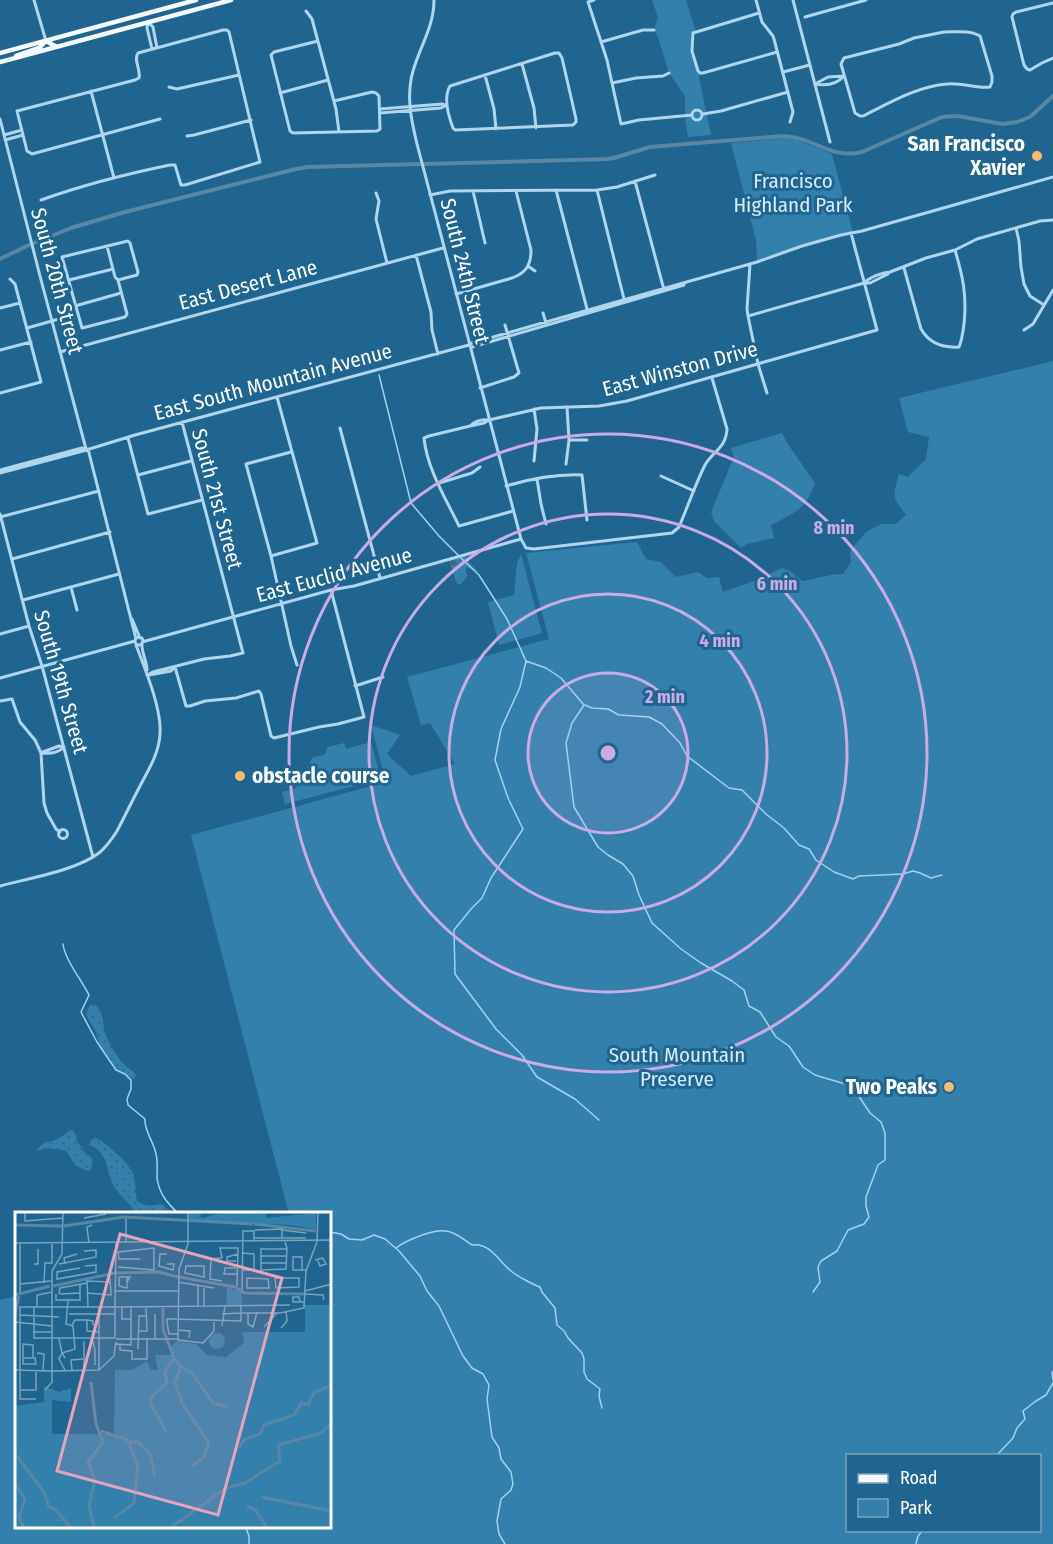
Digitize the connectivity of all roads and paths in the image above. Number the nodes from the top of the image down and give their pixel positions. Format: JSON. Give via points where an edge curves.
{"nodes":[{"id":1,"x":34,"y":0,"type":"edge"},
{"id":2,"x":196,"y":0,"type":"edge"},
{"id":3,"x":231,"y":0,"type":"edge"},
{"id":4,"x":434,"y":0,"type":"edge"},
{"id":5,"x":594,"y":0,"type":"edge"},
{"id":6,"x":756,"y":0,"type":"edge"},
{"id":7,"x":793,"y":0,"type":"edge"},
{"id":8,"x":866,"y":0,"type":"edge"},
{"id":9,"x":1053,"y":3,"type":"edge"},
{"id":10,"x":306,"y":11,"type":"dead end"},
{"id":11,"x":759,"y":13,"type":"junction"},
{"id":12,"x":146,"y":14,"type":"junction"},
{"id":13,"x":805,"y":17,"type":"dead end"},
{"id":14,"x":148,"y":22,"type":"junction"},
{"id":15,"x":91,"y":29,"type":"junction"},
{"id":16,"x":654,"y":30,"type":"dead end"},
{"id":17,"x":94,"y":37,"type":"junction"},
{"id":18,"x":45,"y":41,"type":"junction"},
{"id":19,"x":318,"y":41,"type":"junction"},
{"id":20,"x":601,"y":42,"type":"junction"},
{"id":21,"x":58,"y":47,"type":"junction"},
{"id":22,"x":157,"y":48,"type":"junction"},
{"id":23,"x":152,"y":49,"type":"junction"},
{"id":24,"x":777,"y":52,"type":"junction"},
{"id":25,"x":0,"y":53,"type":"edge"},
{"id":26,"x":1053,"y":58,"type":"edge"},
{"id":27,"x":9,"y":60,"type":"junction"},
{"id":28,"x":0,"y":62,"type":"edge"},
{"id":29,"x":522,"y":64,"type":"junction"},
{"id":30,"x":810,"y":64,"type":"junction"},
{"id":31,"x":669,"y":72,"type":"dead end"},
{"id":32,"x":783,"y":72,"type":"junction"},
{"id":33,"x":239,"y":75,"type":"junction"},
{"id":34,"x":485,"y":75,"type":"junction"},
{"id":35,"x":844,"y":76,"type":"junction"},
{"id":36,"x":828,"y":77,"type":"junction"},
{"id":37,"x":328,"y":80,"type":"junction"},
{"id":38,"x":612,"y":83,"type":"junction"},
{"id":39,"x":815,"y":84,"type":"junction"},
{"id":40,"x":830,"y":84,"type":"junction"},
{"id":41,"x":169,"y":87,"type":"dead end"},
{"id":42,"x":91,"y":91,"type":"junction"},
{"id":43,"x":788,"y":92,"type":"junction"},
{"id":44,"x":280,"y":93,"type":"junction"},
{"id":45,"x":334,"y":101,"type":"junction"},
{"id":46,"x":447,"y":105,"type":"junction"},
{"id":47,"x":409,"y":108,"type":"junction"},
{"id":48,"x":379,"y":111,"type":"junction"},
{"id":49,"x":703,"y":114,"type":"junction"},
{"id":50,"x":692,"y":115,"type":"junction"},
{"id":51,"x":160,"y":118,"type":"dead end"},
{"id":52,"x":0,"y":119,"type":"edge"},
{"id":53,"x":250,"y":120,"type":"junction"},
{"id":54,"x":790,"y":122,"type":"dead end"},
{"id":55,"x":536,"y":128,"type":"junction"},
{"id":56,"x":496,"y":129,"type":"junction"},
{"id":57,"x":339,"y":132,"type":"junction"},
{"id":58,"x":23,"y":133,"type":"junction"},
{"id":59,"x":102,"y":134,"type":"junction"},
{"id":60,"x":187,"y":135,"type":"dead end"},
{"id":61,"x":4,"y":137,"type":"junction"},
{"id":62,"x":830,"y":142,"type":"dead end"},
{"id":63,"x":655,"y":175,"type":"dead end"},
{"id":64,"x":1053,"y":177,"type":"edge"},
{"id":65,"x":114,"y":178,"type":"junction"},
{"id":66,"x":635,"y":181,"type":"junction"},
{"id":67,"x":516,"y":190,"type":"junction"},
{"id":68,"x":556,"y":190,"type":"junction"},
{"id":69,"x":597,"y":190,"type":"junction"},
{"id":70,"x":473,"y":191,"type":"junction"},
{"id":71,"x":376,"y":193,"type":"dead end"},
{"id":72,"x":430,"y":195,"type":"junction"},
{"id":73,"x":40,"y":200,"type":"dead end"},
{"id":74,"x":1053,"y":220,"type":"edge"},
{"id":75,"x":1016,"y":228,"type":"junction"},
{"id":76,"x":851,"y":233,"type":"junction"},
{"id":77,"x":485,"y":243,"type":"dead end"},
{"id":78,"x":107,"y":246,"type":"junction"},
{"id":79,"x":444,"y":248,"type":"junction"},
{"id":80,"x":955,"y":250,"type":"junction"},
{"id":81,"x":416,"y":255,"type":"junction"},
{"id":82,"x":387,"y":262,"type":"junction"},
{"id":83,"x":750,"y":264,"type":"junction"},
{"id":84,"x":528,"y":266,"type":"junction"},
{"id":85,"x":903,"y":268,"type":"junction"},
{"id":86,"x":113,"y":269,"type":"junction"},
{"id":87,"x":535,"y":271,"type":"dead end"},
{"id":88,"x":10,"y":279,"type":"dead end"},
{"id":89,"x":69,"y":280,"type":"junction"},
{"id":90,"x":118,"y":280,"type":"junction"},
{"id":91,"x":864,"y":283,"type":"junction"},
{"id":92,"x":664,"y":289,"type":"junction"},
{"id":93,"x":1053,"y":290,"type":"edge"},
{"id":94,"x":121,"y":293,"type":"junction"},
{"id":95,"x":456,"y":294,"type":"junction"},
{"id":96,"x":624,"y":301,"type":"junction"},
{"id":97,"x":20,"y":303,"type":"junction"},
{"id":98,"x":1044,"y":305,"type":"junction"},
{"id":99,"x":75,"y":306,"type":"junction"},
{"id":100,"x":0,"y":308,"type":"edge"},
{"id":101,"x":588,"y":311,"type":"junction"},
{"id":102,"x":543,"y":313,"type":"dead end"},
{"id":103,"x":76,"y":315,"type":"junction"},
{"id":104,"x":748,"y":316,"type":"junction"},
{"id":105,"x":52,"y":322,"type":"junction"},
{"id":106,"x":546,"y":323,"type":"junction"},
{"id":107,"x":505,"y":325,"type":"dead end"},
{"id":108,"x":27,"y":328,"type":"junction"},
{"id":109,"x":1024,"y":330,"type":"dead end"},
{"id":110,"x":508,"y":334,"type":"junction"},
{"id":111,"x":31,"y":342,"type":"junction"},
{"id":112,"x":469,"y":345,"type":"junction"},
{"id":113,"x":0,"y":350,"type":"edge"},
{"id":114,"x":60,"y":352,"type":"junction"},
{"id":115,"x":438,"y":354,"type":"junction"},
{"id":116,"x":758,"y":364,"type":"junction"},
{"id":117,"x":712,"y":378,"type":"junction"},
{"id":118,"x":480,"y":388,"type":"junction"},
{"id":119,"x":0,"y":393,"type":"edge"},
{"id":120,"x":767,"y":393,"type":"dead end"},
{"id":121,"x":277,"y":397,"type":"junction"},
{"id":122,"x":567,"y":407,"type":"junction"},
{"id":123,"x":534,"y":409,"type":"junction"},
{"id":124,"x":489,"y":420,"type":"junction"},
{"id":125,"x":182,"y":422,"type":"junction"},
{"id":126,"x":340,"y":428,"type":"dead end"},
{"id":127,"x":128,"y":438,"type":"junction"},
{"id":128,"x":568,"y":440,"type":"junction"},
{"id":129,"x":587,"y":441,"type":"dead end"},
{"id":130,"x":87,"y":449,"type":"junction"},
{"id":131,"x":291,"y":452,"type":"junction"},
{"id":132,"x":191,"y":461,"type":"junction"},
{"id":133,"x":534,"y":461,"type":"dead end"},
{"id":134,"x":566,"y":464,"type":"dead end"},
{"id":135,"x":480,"y":467,"type":"dead end"},
{"id":136,"x":0,"y":472,"type":"edge"},
{"id":137,"x":138,"y":475,"type":"junction"},
{"id":138,"x":661,"y":476,"type":"dead end"},
{"id":139,"x":537,"y":479,"type":"junction"},
{"id":140,"x":439,"y":483,"type":"junction"},
{"id":141,"x":506,"y":486,"type":"junction"},
{"id":142,"x":99,"y":491,"type":"junction"},
{"id":143,"x":694,"y":491,"type":"junction"},
{"id":144,"x":202,"y":500,"type":"junction"},
{"id":145,"x":513,"y":512,"type":"junction"},
{"id":146,"x":0,"y":516,"type":"edge"},
{"id":147,"x":587,"y":520,"type":"dead end"},
{"id":148,"x":546,"y":524,"type":"dead end"},
{"id":149,"x":110,"y":532,"type":"junction"},
{"id":150,"x":520,"y":539,"type":"junction"},
{"id":151,"x":271,"y":556,"type":"junction"},
{"id":152,"x":12,"y":559,"type":"junction"},
{"id":153,"x":119,"y":574,"type":"junction"},
{"id":154,"x":380,"y":578,"type":"junction"},
{"id":155,"x":71,"y":587,"type":"junction"},
{"id":156,"x":331,"y":590,"type":"junction"},
{"id":157,"x":22,"y":600,"type":"junction"},
{"id":158,"x":281,"y":604,"type":"junction"},
{"id":159,"x":77,"y":610,"type":"dead end"},
{"id":160,"x":234,"y":617,"type":"junction"},
{"id":161,"x":29,"y":626,"type":"junction"},
{"id":162,"x":0,"y":634,"type":"edge"},
{"id":163,"x":139,"y":641,"type":"junction"},
{"id":164,"x":297,"y":665,"type":"dead end"},
{"id":165,"x":42,"y":666,"type":"junction"},
{"id":166,"x":175,"y":667,"type":"junction"},
{"id":167,"x":147,"y":675,"type":"junction"},
{"id":168,"x":384,"y":677,"type":"dead end"},
{"id":169,"x":0,"y":678,"type":"edge"},
{"id":170,"x":355,"y":686,"type":"junction"},
{"id":171,"x":0,"y":702,"type":"edge"},
{"id":172,"x":64,"y":747,"type":"junction"},
{"id":173,"x":41,"y":753,"type":"junction"},
{"id":174,"x":60,"y":832,"type":"dead end"},
{"id":175,"x":93,"y":857,"type":"junction"},
{"id":176,"x":0,"y":886,"type":"edge"}],
"edges":[{"from":1,"to":18,"type":"street"},
{"from":2,"to":12,"type":"main road"},
{"from":3,"to":14,"type":"main road"},
{"from":4,"to":47,"type":"street","name":"South 24th Street","via":[[430,26],[413,73]]},
{"from":5,"to":20,"type":"street","via":[[588,2]]},
{"from":6,"to":11,"type":"street"},
{"from":7,"to":30,"type":"street"},
{"from":8,"to":13,"type":"street"},
{"from":9,"to":26,"type":"street","via":[[1012,17],[1027,69]]},
{"from":10,"to":19,"type":"street"},
{"from":11,"to":24,"type":"street","via":[[773,36]]},
{"from":11,"to":24,"type":"street","via":[[693,33],[692,51],[698,71]]},
{"from":12,"to":14,"type":"main road"},
{"from":12,"to":15,"type":"main road"},
{"from":14,"to":17,"type":"main road"},
{"from":14,"to":22,"type":"street","via":[[153,27]]},
{"from":14,"to":23,"type":"street"},
{"from":15,"to":17,"type":"main road"},
{"from":15,"to":18,"type":"main road"},
{"from":16,"to":20,"type":"street"},
{"from":17,"to":21,"type":"main road"},
{"from":18,"to":21,"type":"main road"},
{"from":18,"to":25,"type":"main road"},
{"from":18,"to":27,"type":"main road","via":[[41,47]]},
{"from":19,"to":37,"type":"street"},
{"from":19,"to":44,"type":"street","via":[[271,55]]},
{"from":20,"to":38,"type":"street"},
{"from":21,"to":27,"type":"main road"},
{"from":22,"to":23,"type":"street"},
{"from":22,"to":33,"type":"street","via":[[227,30]]},
{"from":23,"to":42,"type":"street","via":[[136,55],[139,78]]},
{"from":24,"to":32,"type":"street"},
{"from":27,"to":28,"type":"main road"},
{"from":29,"to":34,"type":"street"},
{"from":29,"to":55,"type":"street"},
{"from":29,"to":55,"type":"street","via":[[559,53],[575,112],[575,124]]},
{"from":30,"to":32,"type":"street"},
{"from":30,"to":39,"type":"street"},
{"from":31,"to":38,"type":"street"},
{"from":32,"to":43,"type":"street"},
{"from":33,"to":41,"type":"street","via":[[177,89]]},
{"from":33,"to":53,"type":"street"},
{"from":34,"to":46,"type":"street","via":[[450,86]]},
{"from":34,"to":56,"type":"street"},
{"from":35,"to":35,"type":"street","via":[[853,110],[863,116],[913,93],[944,84],[987,88],[992,76],[981,36],[970,32],[931,34],[846,57],[841,64]]},
{"from":35,"to":36,"type":"street"},
{"from":35,"to":40,"type":"street"},
{"from":36,"to":39,"type":"street"},
{"from":36,"to":40,"type":"street"},
{"from":37,"to":44,"type":"street"},
{"from":37,"to":45,"type":"street"},
{"from":38,"to":50,"type":"street","via":[[621,124]]},
{"from":39,"to":40,"type":"street"},
{"from":39,"to":62,"type":"street"},
{"from":42,"to":58,"type":"street","via":[[17,111]]},
{"from":42,"to":59,"type":"street"},
{"from":43,"to":49,"type":"street"},
{"from":43,"to":54,"type":"street","via":[[793,112]]},
{"from":44,"to":57,"type":"street","via":[[293,133]]},
{"from":45,"to":48,"type":"street","via":[[372,92],[379,96]]},
{"from":45,"to":57,"type":"street"},
{"from":46,"to":47,"type":"street"},
{"from":46,"to":56,"type":"street","via":[[455,130]]},
{"from":47,"to":48,"type":"street"},
{"from":47,"to":72,"type":"street","name":"South 24th Street"},
{"from":48,"to":57,"type":"street","via":[[377,131]]},
{"from":49,"to":50,"type":"street","via":[[698,110]]},
{"from":49,"to":50,"type":"street","via":[[697,120]]},
{"from":51,"to":59,"type":"street"},
{"from":52,"to":61,"type":"street","name":"South 20th Street"},
{"from":53,"to":60,"type":"street"},
{"from":53,"to":65,"type":"street","via":[[260,162],[185,185],[181,184],[174,165]]},
{"from":55,"to":56,"type":"street"},
{"from":58,"to":59,"type":"street","via":[[27,151],[32,154]]},
{"from":58,"to":61,"type":"street"},
{"from":59,"to":65,"type":"street"},
{"from":61,"to":105,"type":"street","name":"South 20th Street"},
{"from":63,"to":66,"type":"street"},
{"from":64,"to":76,"type":"street","name":"East South Mountain Avenue"},
{"from":65,"to":73,"type":"street"},
{"from":66,"to":69,"type":"street"},
{"from":66,"to":92,"type":"street"},
{"from":67,"to":68,"type":"street"},
{"from":67,"to":70,"type":"street"},
{"from":67,"to":84,"type":"street","via":[[531,250]]},
{"from":68,"to":69,"type":"street"},
{"from":68,"to":101,"type":"street"},
{"from":69,"to":96,"type":"street"},
{"from":70,"to":72,"type":"street"},
{"from":70,"to":77,"type":"street"},
{"from":71,"to":82,"type":"street","via":[[376,219]]},
{"from":72,"to":79,"type":"street","name":"South 24th Street"},
{"from":74,"to":75,"type":"street"},
{"from":75,"to":80,"type":"street"},
{"from":75,"to":98,"type":"street","via":[[1024,284],[1030,296]]},
{"from":76,"to":83,"type":"street","name":"East South Mountain Avenue"},
{"from":76,"to":91,"type":"street"},
{"from":78,"to":86,"type":"street"},
{"from":78,"to":89,"type":"street","via":[[62,257]]},
{"from":78,"to":90,"type":"street","via":[[130,243],[138,272]]},
{"from":79,"to":81,"type":"street","name":"East Desert Lane"},
{"from":79,"to":95,"type":"street","name":"South 24th Street"},
{"from":80,"to":85,"type":"street"},
{"from":80,"to":85,"type":"street","via":[[966,299],[959,348],[940,346],[925,336]]},
{"from":81,"to":82,"type":"street","name":"East Desert Lane"},
{"from":81,"to":115,"type":"street"},
{"from":82,"to":114,"type":"street","name":"East Desert Lane"},
{"from":83,"to":92,"type":"street","name":"East South Mountain Avenue"},
{"from":83,"to":104,"type":"street"},
{"from":84,"to":87,"type":"street"},
{"from":84,"to":95,"type":"street","via":[[521,275]]},
{"from":85,"to":91,"type":"street"},
{"from":86,"to":89,"type":"street"},
{"from":86,"to":90,"type":"street"},
{"from":88,"to":97,"type":"street"},
{"from":89,"to":99,"type":"street"},
{"from":90,"to":94,"type":"street"},
{"from":91,"to":104,"type":"street"},
{"from":91,"to":116,"type":"street","name":"East Winston Drive","via":[[877,330]]},
{"from":92,"to":96,"type":"street","name":"East South Mountain Avenue"},
{"from":93,"to":98,"type":"street"},
{"from":94,"to":99,"type":"street"},
{"from":94,"to":103,"type":"street","via":[[125,317],[82,328]]},
{"from":95,"to":112,"type":"street","name":"South 24th Street"},
{"from":96,"to":101,"type":"street","name":"East South Mountain Avenue"},
{"from":97,"to":100,"type":"street"},
{"from":97,"to":108,"type":"street"},
{"from":98,"to":109,"type":"street","via":[[1033,324]]},
{"from":99,"to":103,"type":"street"},
{"from":101,"to":106,"type":"street","name":"East South Mountain Avenue"},
{"from":102,"to":106,"type":"street"},
{"from":103,"to":105,"type":"street"},
{"from":104,"to":116,"type":"street"},
{"from":105,"to":108,"type":"street"},
{"from":105,"to":114,"type":"street","name":"South 20th Street"},
{"from":106,"to":110,"type":"street","name":"East South Mountain Avenue"},
{"from":107,"to":110,"type":"street"},
{"from":108,"to":111,"type":"street"},
{"from":110,"to":112,"type":"street","name":"East South Mountain Avenue"},
{"from":110,"to":118,"type":"street","via":[[519,373]]},
{"from":111,"to":113,"type":"street"},
{"from":111,"to":119,"type":"street","via":[[41,382]]},
{"from":112,"to":115,"type":"street","name":"East South Mountain Avenue"},
{"from":112,"to":118,"type":"street","name":"South 24th Street"},
{"from":114,"to":130,"type":"street","name":"South 20th Street"},
{"from":115,"to":121,"type":"street","name":"East South Mountain Avenue"},
{"from":116,"to":117,"type":"street","name":"East Winston Drive"},
{"from":116,"to":120,"type":"street"},
{"from":117,"to":122,"type":"street","name":"East Winston Drive","via":[[627,401]]},
{"from":117,"to":143,"type":"street","via":[[727,438],[707,462]]},
{"from":118,"to":124,"type":"street","name":"South 24th Street"},
{"from":121,"to":125,"type":"street","name":"East South Mountain Avenue"},
{"from":121,"to":131,"type":"street"},
{"from":122,"to":123,"type":"street","name":"East Winston Drive"},
{"from":122,"to":128,"type":"street"},
{"from":123,"to":124,"type":"street","name":"East Winston Drive"},
{"from":123,"to":133,"type":"street"},
{"from":124,"to":140,"type":"street","name":"East Winston Drive","via":[[424,438]]},
{"from":124,"to":141,"type":"street","name":"South 24th Street"},
{"from":125,"to":127,"type":"street","name":"East South Mountain Avenue"},
{"from":125,"to":132,"type":"street","name":"South 21st Street"},
{"from":126,"to":154,"type":"street"},
{"from":127,"to":130,"type":"street","name":"East South Mountain Avenue"},
{"from":127,"to":137,"type":"street"},
{"from":128,"to":129,"type":"street"},
{"from":128,"to":134,"type":"street"},
{"from":130,"to":136,"type":"street","name":"East South Mountain Avenue"},
{"from":130,"to":142,"type":"street","name":"South 20th Street"},
{"from":131,"to":151,"type":"street","via":[[246,464]]},
{"from":131,"to":151,"type":"street","via":[[317,543]]},
{"from":132,"to":137,"type":"street"},
{"from":132,"to":144,"type":"street","name":"South 21st Street"},
{"from":135,"to":140,"type":"street"},
{"from":137,"to":144,"type":"street","via":[[148,514]]},
{"from":138,"to":143,"type":"street"},
{"from":139,"to":141,"type":"street"},
{"from":139,"to":147,"type":"street","via":[[582,475]]},
{"from":139,"to":148,"type":"street"},
{"from":140,"to":145,"type":"street","via":[[459,526]]},
{"from":141,"to":145,"type":"street","name":"South 24th Street"},
{"from":142,"to":146,"type":"street"},
{"from":142,"to":149,"type":"street","name":"South 20th Street"},
{"from":143,"to":150,"type":"street","name":"South 24th Street","via":[[679,527],[672,533],[534,549],[526,548]]},
{"from":144,"to":160,"type":"street","name":"South 21st Street"},
{"from":145,"to":150,"type":"street","name":"South 24th Street"},
{"from":146,"to":152,"type":"street","name":"South 19th Street"},
{"from":149,"to":152,"type":"street"},
{"from":149,"to":153,"type":"street","name":"South 20th Street"},
{"from":150,"to":154,"type":"street","name":"East Euclid Avenue"},
{"from":151,"to":158,"type":"street"},
{"from":152,"to":157,"type":"street","name":"South 19th Street"},
{"from":153,"to":155,"type":"street"},
{"from":153,"to":163,"type":"street","name":"South 20th Street"},
{"from":154,"to":156,"type":"street","name":"East Euclid Avenue"},
{"from":155,"to":157,"type":"street"},
{"from":155,"to":159,"type":"street"},
{"from":156,"to":158,"type":"street","name":"East Euclid Avenue"},
{"from":156,"to":170,"type":"street"},
{"from":157,"to":161,"type":"street","name":"South 19th Street"},
{"from":158,"to":160,"type":"street","name":"East Euclid Avenue"},
{"from":158,"to":164,"type":"street"},
{"from":160,"to":163,"type":"street","name":"East Euclid Avenue"},
{"from":160,"to":166,"type":"street","name":"South 21st Street","via":[[243,653]]},
{"from":161,"to":162,"type":"street"},
{"from":161,"to":165,"type":"street","name":"South 19th Street"},
{"from":163,"to":165,"type":"street","name":"East Euclid Avenue"},
{"from":163,"to":167,"type":"street","name":"South 20th Street"},
{"from":165,"to":169,"type":"street","name":"East Euclid Avenue"},
{"from":165,"to":172,"type":"street","name":"South 19th Street"},
{"from":166,"to":167,"type":"street"},
{"from":166,"to":170,"type":"street","via":[[186,706],[259,691],[273,738],[364,717]]},
{"from":167,"to":175,"type":"street","name":"South 20th Street","via":[[159,720],[158,748],[117,831]]},
{"from":168,"to":170,"type":"street"},
{"from":171,"to":173,"type":"street","via":[[12,699],[20,722]]},
{"from":172,"to":173,"type":"street"},
{"from":172,"to":175,"type":"street","name":"South 19th Street"},
{"from":173,"to":174,"type":"street","via":[[45,808]]},
{"from":175,"to":176,"type":"street","via":[[68,868]]}]}
